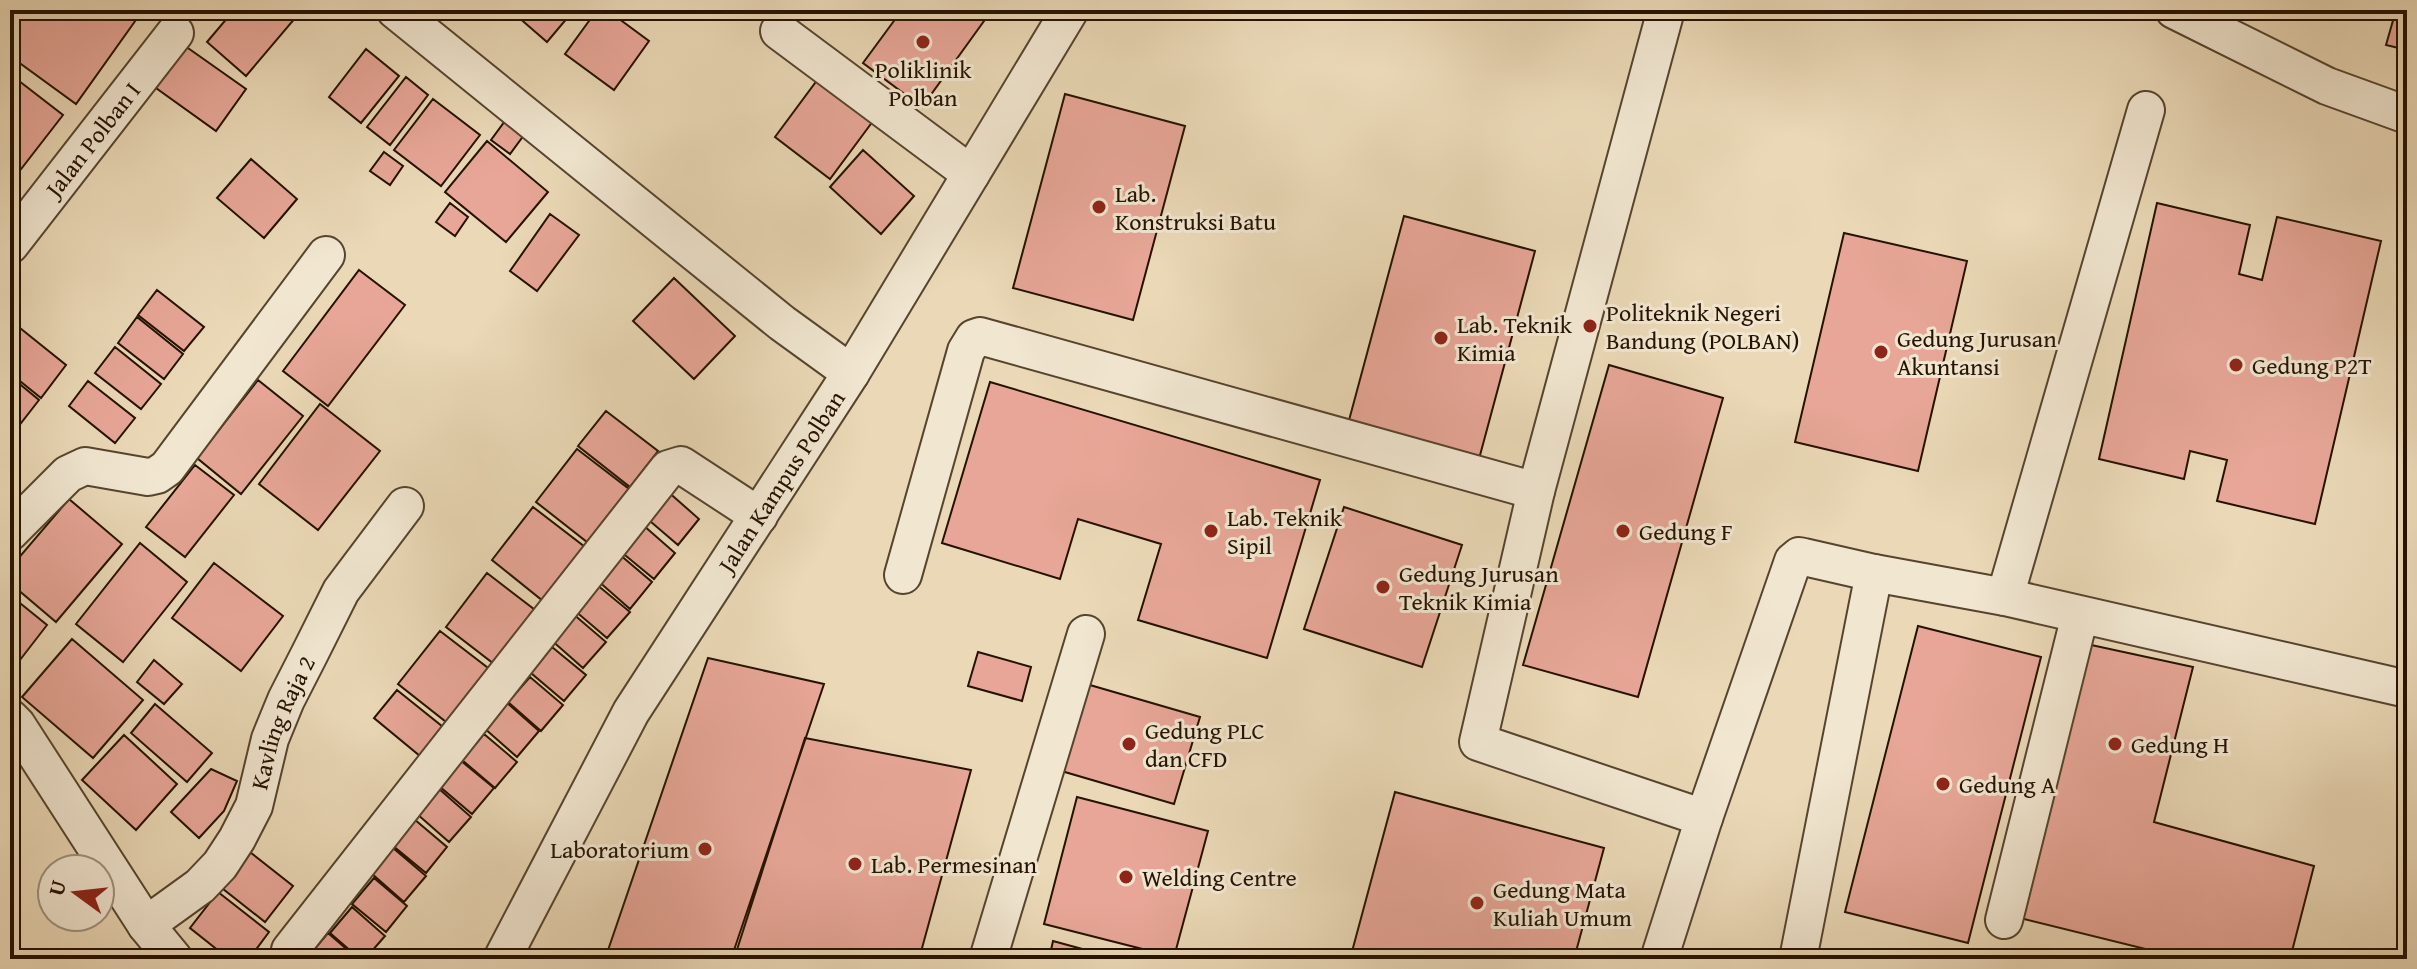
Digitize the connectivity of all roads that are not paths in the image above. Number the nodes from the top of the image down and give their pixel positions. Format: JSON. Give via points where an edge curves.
{"nodes":[{"id":1,"x":395,"y":10,"type":"edge"},
{"id":2,"x":1070,"y":10,"type":"edge"},
{"id":3,"x":1666,"y":10,"type":"edge"},
{"id":4,"x":2174,"y":10,"type":"edge"},
{"id":5,"x":779,"y":31,"type":"dead end"},
{"id":6,"x":175,"y":33,"type":"dead end"},
{"id":7,"x":2146,"y":110,"type":"dead end"},
{"id":8,"x":2407,"y":115,"type":"edge"},
{"id":9,"x":971,"y":174,"type":"junction"},
{"id":10,"x":10,"y":245,"type":"edge"},
{"id":11,"x":326,"y":255,"type":"dead end"},
{"id":12,"x":851,"y":373,"type":"junction"},
{"id":13,"x":1536,"y":491,"type":"junction"},
{"id":14,"x":405,"y":506,"type":"dead end"},
{"id":15,"x":759,"y":516,"type":"junction"},
{"id":16,"x":10,"y":532,"type":"edge"},
{"id":17,"x":1874,"y":573,"type":"junction"},
{"id":18,"x":903,"y":575,"type":"dead end"},
{"id":19,"x":2005,"y":597,"type":"junction"},
{"id":20,"x":2080,"y":615,"type":"junction"},
{"id":21,"x":1086,"y":634,"type":"dead end"},
{"id":22,"x":2407,"y":689,"type":"edge"},
{"id":23,"x":10,"y":718,"type":"edge"},
{"id":24,"x":1704,"y":818,"type":"junction"},
{"id":25,"x":2004,"y":920,"type":"dead end"},
{"id":26,"x":146,"y":925,"type":"junction"},
{"id":27,"x":290,"y":950,"type":"dead end"},
{"id":28,"x":174,"y":959,"type":"edge"},
{"id":29,"x":502,"y":959,"type":"edge"},
{"id":30,"x":988,"y":959,"type":"edge"},
{"id":31,"x":1659,"y":959,"type":"edge"},
{"id":32,"x":1798,"y":959,"type":"edge"}],
"edges":[{"from":1,"to":12,"type":"street"},
{"from":2,"to":9,"type":"street","name":"Jalan Kampus Polban"},
{"from":3,"to":13,"type":"street"},
{"from":4,"to":8,"type":"street","via":[[2327,86]]},
{"from":5,"to":9,"type":"street"},
{"from":6,"to":10,"type":"street","name":"Jalan Polban I"},
{"from":7,"to":19,"type":"street"},
{"from":9,"to":12,"type":"street","name":"Jalan Kampus Polban"},
{"from":11,"to":16,"type":"street","via":[[167,468],[148,477],[85,466],[68,474]]},
{"from":12,"to":15,"type":"street","name":"Jalan Kampus Polban"},
{"from":13,"to":18,"type":"street","via":[[980,336],[966,351]]},
{"from":13,"to":24,"type":"street","via":[[1478,742]]},
{"from":14,"to":26,"type":"street","name":"Kavling Raja 2","via":[[341,591],[286,700],[270,739],[254,806],[237,839],[200,886]]},
{"from":15,"to":27,"type":"street","via":[[681,465],[668,469]]},
{"from":15,"to":29,"type":"street","name":"Jalan Kampus Polban","via":[[631,712]]},
{"from":17,"to":19,"type":"street"},
{"from":17,"to":24,"type":"street","via":[[1799,556],[1793,561]]},
{"from":17,"to":32,"type":"street"},
{"from":19,"to":20,"type":"street"},
{"from":20,"to":22,"type":"street"},
{"from":20,"to":25,"type":"street"},
{"from":21,"to":30,"type":"street"},
{"from":23,"to":26,"type":"street"},
{"from":24,"to":31,"type":"street"},
{"from":26,"to":28,"type":"street"}]}
